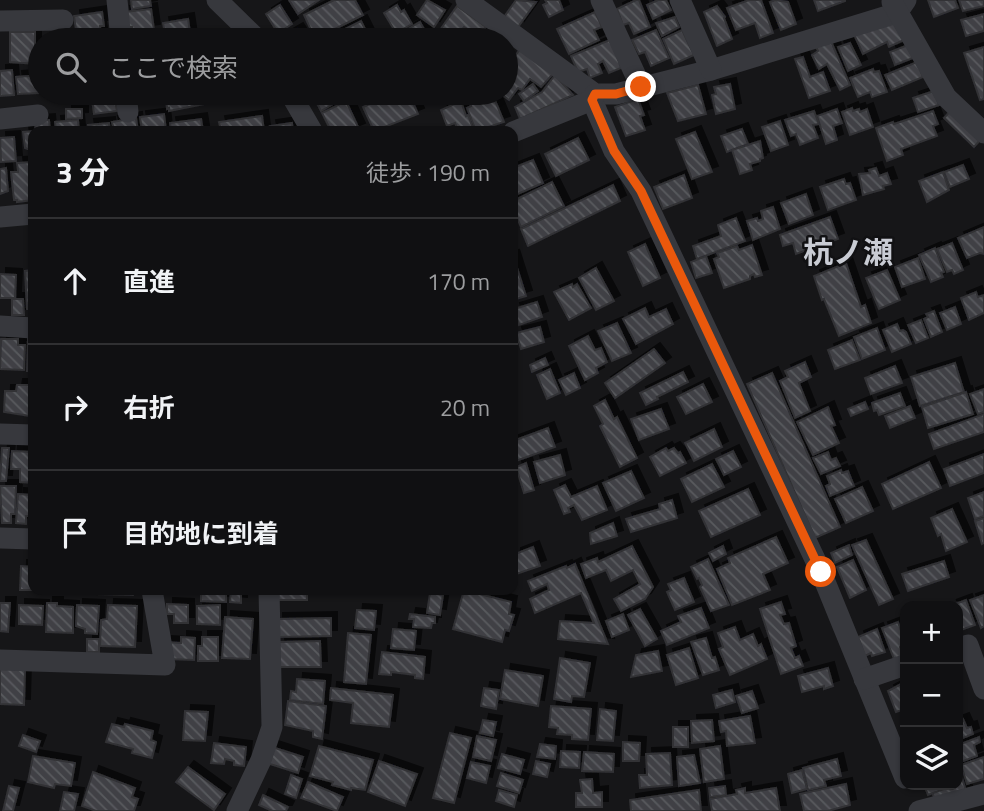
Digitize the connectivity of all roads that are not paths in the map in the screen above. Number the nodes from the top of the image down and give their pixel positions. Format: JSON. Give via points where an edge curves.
{"nodes":[{"id":1,"x":117,"y":0,"type":"edge"},
{"id":2,"x":217,"y":0,"type":"edge"},
{"id":3,"x":466,"y":0,"type":"edge"},
{"id":4,"x":601,"y":0,"type":"edge"},
{"id":5,"x":680,"y":0,"type":"edge"},
{"id":6,"x":898,"y":4,"type":"edge"},
{"id":7,"x":63,"y":20,"type":"dead end"},
{"id":8,"x":0,"y":21,"type":"edge"},
{"id":9,"x":120,"y":28,"type":"edge"},
{"id":10,"x":246,"y":28,"type":"edge"},
{"id":11,"x":503,"y":28,"type":"edge"},
{"id":12,"x":518,"y":39,"type":"edge"},
{"id":13,"x":711,"y":70,"type":"junction"},
{"id":14,"x":641,"y":87,"type":"junction"},
{"id":15,"x":594,"y":97,"type":"junction"},
{"id":16,"x":296,"y":105,"type":"edge"},
{"id":17,"x":38,"y":115,"type":"dead end"},
{"id":18,"x":0,"y":118,"type":"edge"},
{"id":19,"x":309,"y":126,"type":"edge"},
{"id":20,"x":518,"y":130,"type":"edge"},
{"id":21,"x":984,"y":134,"type":"edge"},
{"id":22,"x":28,"y":214,"type":"edge"},
{"id":23,"x":0,"y":217,"type":"edge"},
{"id":24,"x":0,"y":326,"type":"edge"},
{"id":25,"x":28,"y":328,"type":"edge"},
{"id":26,"x":0,"y":434,"type":"edge"},
{"id":27,"x":28,"y":435,"type":"edge"},
{"id":28,"x":0,"y":538,"type":"edge"},
{"id":29,"x":28,"y":539,"type":"edge"},
{"id":30,"x":153,"y":595,"type":"edge"},
{"id":31,"x":269,"y":595,"type":"edge"},
{"id":32,"x":970,"y":645,"type":"edge"},
{"id":33,"x":0,"y":660,"type":"edge"},
{"id":34,"x":900,"y":667,"type":"edge"},
{"id":35,"x":864,"y":679,"type":"junction"},
{"id":36,"x":984,"y":689,"type":"edge"},
{"id":37,"x":900,"y":766,"type":"edge"},
{"id":38,"x":910,"y":790,"type":"edge"},
{"id":39,"x":984,"y":794,"type":"edge"},
{"id":40,"x":237,"y":811,"type":"edge"},
{"id":41,"x":919,"y":811,"type":"edge"}],
"edges":[{"from":1,"to":9,"type":"street"},
{"from":2,"to":10,"type":"street"},
{"from":3,"to":11,"type":"street"},
{"from":4,"to":14,"type":"street"},
{"from":5,"to":13,"type":"street"},
{"from":6,"to":13,"type":"street"},
{"from":6,"to":21,"type":"street","via":[[946,97]]},
{"from":7,"to":8,"type":"street"},
{"from":12,"to":15,"type":"street"},
{"from":13,"to":14,"type":"street"},
{"from":14,"to":15,"type":"street"},
{"from":15,"to":20,"type":"street"},
{"from":15,"to":35,"type":"street","via":[[614,151],[641,191],[821,572]]},
{"from":16,"to":19,"type":"street"},
{"from":17,"to":18,"type":"street"},
{"from":22,"to":23,"type":"street"},
{"from":24,"to":25,"type":"street"},
{"from":26,"to":27,"type":"street"},
{"from":28,"to":29,"type":"street"},
{"from":30,"to":33,"type":"street","via":[[165,665]]},
{"from":31,"to":40,"type":"street","via":[[272,727]]},
{"from":32,"to":36,"type":"street"},
{"from":34,"to":35,"type":"street"},
{"from":35,"to":37,"type":"street"},
{"from":38,"to":41,"type":"street"},
{"from":39,"to":41,"type":"street"}]}
